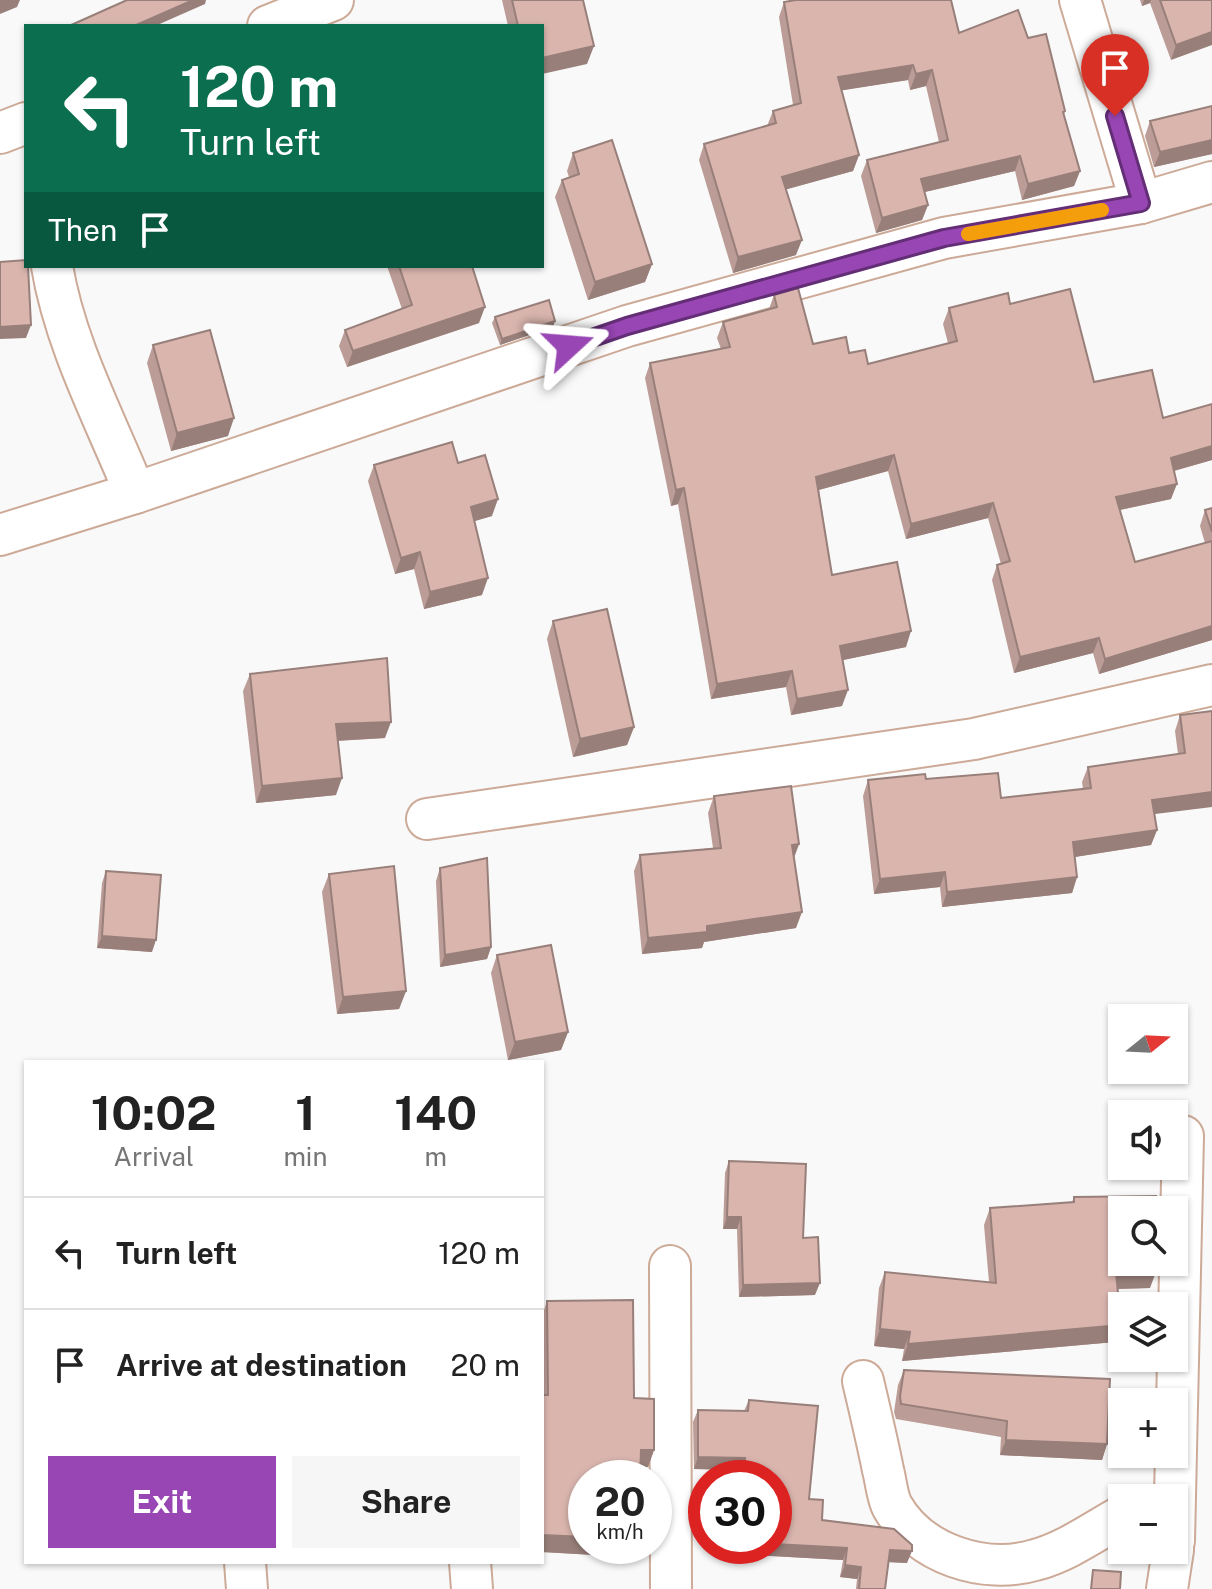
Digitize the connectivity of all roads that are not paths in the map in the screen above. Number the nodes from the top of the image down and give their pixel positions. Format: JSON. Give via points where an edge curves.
{"nodes":[{"id":1,"x":333,"y":0,"type":"edge"},
{"id":2,"x":1080,"y":0,"type":"edge"},
{"id":3,"x":273,"y":24,"type":"edge"},
{"id":4,"x":24,"y":124,"type":"edge"},
{"id":5,"x":0,"y":133,"type":"edge"},
{"id":6,"x":1212,"y":182,"type":"edge"},
{"id":7,"x":1141,"y":203,"type":"junction"},
{"id":8,"x":52,"y":268,"type":"edge"},
{"id":9,"x":135,"y":493,"type":"junction"},
{"id":10,"x":0,"y":535,"type":"edge"},
{"id":11,"x":1212,"y":685,"type":"edge"},
{"id":12,"x":427,"y":819,"type":"dead end"},
{"id":13,"x":1182,"y":1180,"type":"edge"},
{"id":14,"x":670,"y":1266,"type":"dead end"},
{"id":15,"x":863,"y":1381,"type":"dead end"},
{"id":16,"x":1175,"y":1484,"type":"edge"},
{"id":17,"x":1108,"y":1524,"type":"edge"},
{"id":18,"x":245,"y":1564,"type":"edge"},
{"id":19,"x":470,"y":1564,"type":"edge"},
{"id":20,"x":1171,"y":1564,"type":"edge"},
{"id":21,"x":247,"y":1589,"type":"edge"},
{"id":22,"x":472,"y":1589,"type":"edge"},
{"id":23,"x":671,"y":1589,"type":"edge"},
{"id":24,"x":1167,"y":1589,"type":"edge"}],
"edges":[{"from":1,"to":3,"type":"street"},
{"from":2,"to":7,"type":"street"},
{"from":4,"to":5,"type":"street"},
{"from":6,"to":7,"type":"street"},
{"from":7,"to":9,"type":"street","via":[[944,238],[627,326]]},
{"from":8,"to":9,"type":"street","via":[[71,339]]},
{"from":9,"to":10,"type":"street"},
{"from":11,"to":12,"type":"street","via":[[974,739]]},
{"from":13,"to":16,"type":"street"},
{"from":14,"to":23,"type":"street"},
{"from":15,"to":17,"type":"street","via":[[891,1503],[928,1545],[966,1561],[1000,1565],[1036,1560]]},
{"from":18,"to":21,"type":"street"},
{"from":19,"to":22,"type":"street"},
{"from":20,"to":24,"type":"street"}]}
